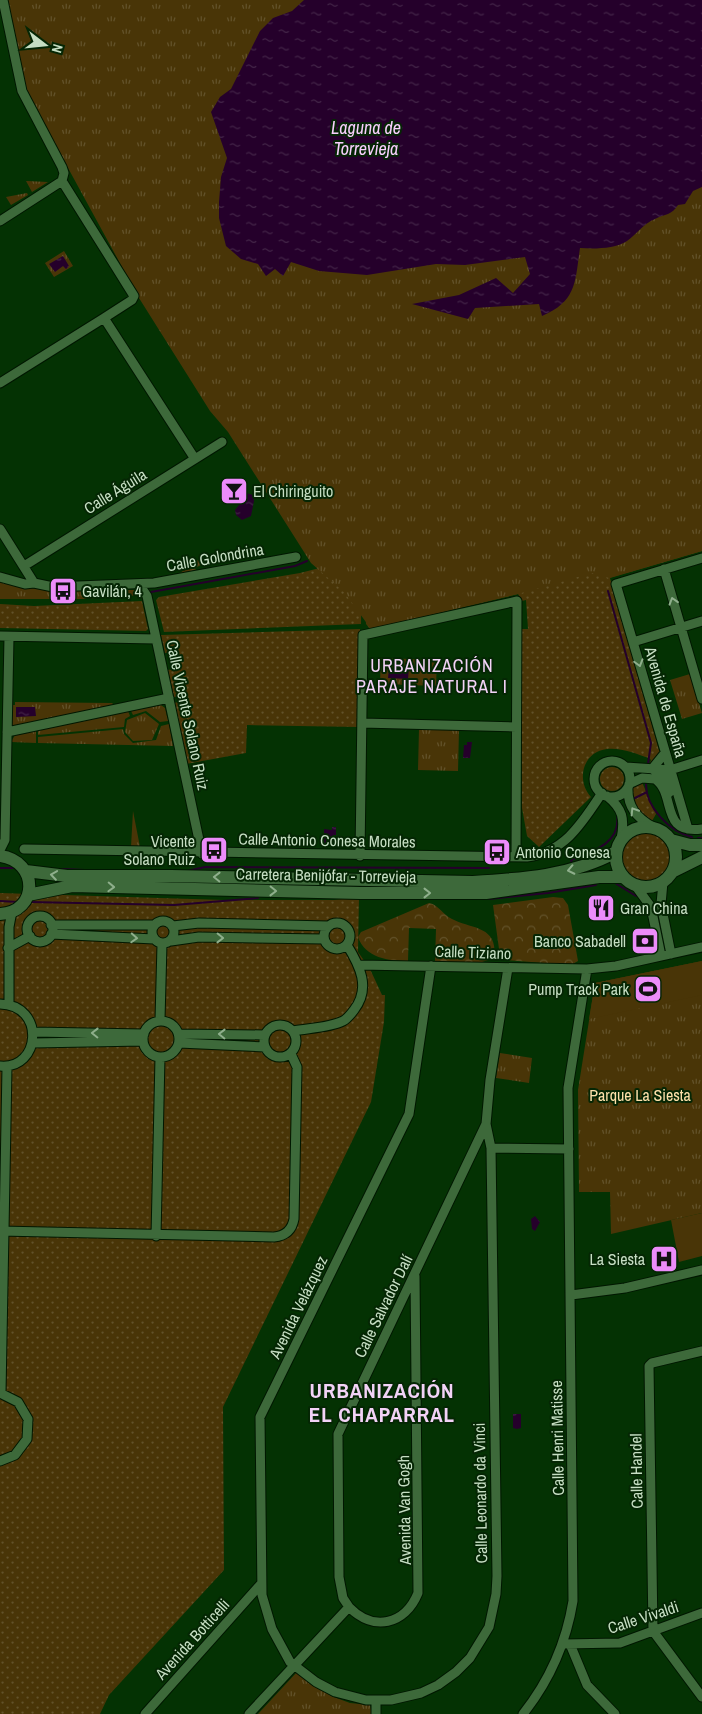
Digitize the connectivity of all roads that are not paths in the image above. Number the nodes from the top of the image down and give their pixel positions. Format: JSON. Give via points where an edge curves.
{"nodes":[{"id":1,"x":3,"y":0,"type":"edge"},
{"id":2,"x":62,"y":181,"type":"junction"},
{"id":3,"x":0,"y":221,"type":"edge"},
{"id":4,"x":104,"y":318,"type":"junction"},
{"id":5,"x":0,"y":384,"type":"edge"},
{"id":6,"x":222,"y":442,"type":"dead end"},
{"id":7,"x":195,"y":459,"type":"junction"},
{"id":8,"x":0,"y":529,"type":"edge"},
{"id":9,"x":296,"y":557,"type":"dead end"},
{"id":10,"x":702,"y":558,"type":"edge"},
{"id":11,"x":24,"y":566,"type":"junction"},
{"id":12,"x":664,"y":569,"type":"junction"},
{"id":13,"x":0,"y":577,"type":"edge"},
{"id":14,"x":34,"y":583,"type":"junction"},
{"id":15,"x":140,"y":584,"type":"junction"},
{"id":16,"x":702,"y":621,"type":"edge"},
{"id":17,"x":681,"y":628,"type":"junction"},
{"id":18,"x":4,"y":637,"type":"edge"},
{"id":19,"x":156,"y":639,"type":"junction"},
{"id":20,"x":633,"y":642,"type":"junction"},
{"id":21,"x":169,"y":698,"type":"junction"},
{"id":22,"x":702,"y":698,"type":"edge"},
{"id":23,"x":362,"y":724,"type":"junction"},
{"id":24,"x":516,"y":727,"type":"junction"},
{"id":25,"x":7,"y":732,"type":"junction"},
{"id":26,"x":665,"y":752,"type":"junction"},
{"id":27,"x":702,"y":760,"type":"edge"},
{"id":28,"x":626,"y":767,"type":"junction"},
{"id":29,"x":652,"y":769,"type":"junction"},
{"id":30,"x":670,"y":770,"type":"junction"},
{"id":31,"x":628,"y":786,"type":"junction"},
{"id":32,"x":604,"y":794,"type":"junction"},
{"id":33,"x":668,"y":806,"type":"junction"},
{"id":34,"x":653,"y":828,"type":"junction"},
{"id":35,"x":688,"y":829,"type":"junction"},
{"id":36,"x":702,"y":829,"type":"edge"},
{"id":37,"x":621,"y":839,"type":"junction"},
{"id":38,"x":5,"y":840,"type":"junction"},
{"id":39,"x":671,"y":840,"type":"junction"},
{"id":40,"x":702,"y":845,"type":"edge"},
{"id":41,"x":24,"y":849,"type":"dead end"},
{"id":42,"x":0,"y":850,"type":"edge"},
{"id":43,"x":616,"y":852,"type":"junction"},
{"id":44,"x":202,"y":854,"type":"junction"},
{"id":45,"x":360,"y":856,"type":"junction"},
{"id":46,"x":516,"y":857,"type":"junction"},
{"id":47,"x":702,"y":857,"type":"edge"},
{"id":48,"x":6,"y":858,"type":"edge"},
{"id":49,"x":26,"y":871,"type":"junction"},
{"id":50,"x":667,"y":877,"type":"junction"},
{"id":51,"x":623,"y":878,"type":"junction"},
{"id":52,"x":635,"y":885,"type":"junction"},
{"id":53,"x":28,"y":895,"type":"junction"},
{"id":54,"x":6,"y":913,"type":"edge"},
{"id":55,"x":51,"y":925,"type":"junction"},
{"id":56,"x":154,"y":925,"type":"junction"},
{"id":57,"x":173,"y":926,"type":"junction"},
{"id":58,"x":328,"y":926,"type":"junction"},
{"id":59,"x":51,"y":934,"type":"junction"},
{"id":60,"x":30,"y":936,"type":"junction"},
{"id":61,"x":324,"y":939,"type":"junction"},
{"id":62,"x":163,"y":941,"type":"junction"},
{"id":63,"x":347,"y":945,"type":"junction"},
{"id":64,"x":702,"y":947,"type":"edge"},
{"id":65,"x":8,"y":948,"type":"junction"},
{"id":66,"x":666,"y":955,"type":"junction"},
{"id":67,"x":359,"y":965,"type":"junction"},
{"id":68,"x":431,"y":966,"type":"junction"},
{"id":69,"x":508,"y":968,"type":"junction"},
{"id":70,"x":587,"y":969,"type":"junction"},
{"id":71,"x":4,"y":1004,"type":"edge"},
{"id":72,"x":160,"y":1020,"type":"junction"},
{"id":73,"x":293,"y":1031,"type":"junction"},
{"id":74,"x":33,"y":1032,"type":"junction"},
{"id":75,"x":265,"y":1035,"type":"junction"},
{"id":76,"x":143,"y":1038,"type":"junction"},
{"id":77,"x":179,"y":1039,"type":"junction"},
{"id":78,"x":33,"y":1043,"type":"junction"},
{"id":79,"x":265,"y":1047,"type":"junction"},
{"id":80,"x":291,"y":1054,"type":"junction"},
{"id":81,"x":160,"y":1057,"type":"junction"},
{"id":82,"x":3,"y":1066,"type":"edge"},
{"id":83,"x":486,"y":1124,"type":"junction"},
{"id":84,"x":491,"y":1148,"type":"junction"},
{"id":85,"x":569,"y":1149,"type":"junction"},
{"id":86,"x":1,"y":1231,"type":"edge"},
{"id":87,"x":156,"y":1236,"type":"junction"},
{"id":88,"x":702,"y":1270,"type":"edge"},
{"id":89,"x":415,"y":1273,"type":"junction"},
{"id":90,"x":406,"y":1292,"type":"junction"},
{"id":91,"x":571,"y":1295,"type":"junction"},
{"id":92,"x":416,"y":1304,"type":"junction"},
{"id":93,"x":416,"y":1339,"type":"junction"},
{"id":94,"x":702,"y":1352,"type":"edge"},
{"id":95,"x":0,"y":1393,"type":"edge"},
{"id":96,"x":0,"y":1461,"type":"edge"},
{"id":97,"x":261,"y":1584,"type":"junction"},
{"id":98,"x":349,"y":1607,"type":"junction"},
{"id":99,"x":702,"y":1613,"type":"edge"},
{"id":100,"x":653,"y":1631,"type":"junction"},
{"id":101,"x":567,"y":1644,"type":"junction"},
{"id":102,"x":295,"y":1665,"type":"junction"},
{"id":103,"x":702,"y":1697,"type":"edge"},
{"id":104,"x":376,"y":1701,"type":"junction"},
{"id":105,"x":145,"y":1714,"type":"edge"},
{"id":106,"x":249,"y":1714,"type":"edge"},
{"id":107,"x":376,"y":1714,"type":"edge"},
{"id":108,"x":523,"y":1714,"type":"edge"},
{"id":109,"x":615,"y":1714,"type":"edge"}],
"edges":[{"from":1,"to":2,"type":"street","via":[[22,91],[62,167]]},
{"from":2,"to":3,"type":"street"},
{"from":2,"to":4,"type":"street","via":[[134,296]]},
{"from":4,"to":5,"type":"street"},
{"from":4,"to":7,"type":"street"},
{"from":6,"to":7,"type":"street","name":"Calle Águila"},
{"from":7,"to":11,"type":"street","name":"Calle Águila"},
{"from":8,"to":11,"type":"street"},
{"from":9,"to":15,"type":"street","name":"Calle Golondrina"},
{"from":10,"to":12,"type":"street"},
{"from":11,"to":14,"type":"street"},
{"from":17,"to":12,"type":"street","one_way":true},
{"from":12,"to":20,"type":"street","name":"Avenida de España","via":[[617,583]]},
{"from":13,"to":14,"type":"street","name":"Calle Golondrina","via":[[25,584]]},
{"from":14,"to":15,"type":"street","name":"Calle Golondrina","via":[[53,587]]},
{"from":15,"to":19,"type":"street","name":"Calle Vicente Solano Ruiz"},
{"from":16,"to":17,"type":"street"},
{"from":17,"to":20,"type":"street"},
{"from":17,"to":22,"type":"street"},
{"from":18,"to":19,"type":"street"},
{"from":18,"to":25,"type":"street"},
{"from":19,"to":21,"type":"street","name":"Calle Vicente Solano Ruiz"},
{"from":20,"to":26,"type":"street","name":"Avenida de España","one_way":true},
{"from":21,"to":25,"type":"street"},
{"from":21,"to":44,"type":"street","name":"Calle Vicente Solano Ruiz"},
{"from":23,"to":24,"type":"street"},
{"from":23,"to":24,"type":"street","via":[[363,635],[517,601]]},
{"from":23,"to":45,"type":"street"},
{"from":24,"to":46,"type":"street"},
{"from":25,"to":38,"type":"street"},
{"from":26,"to":29,"type":"street"},
{"from":26,"to":30,"type":"street","name":"Avenida de España"},
{"from":27,"to":30,"type":"street"},
{"from":28,"to":29,"type":"street"},
{"from":28,"to":31,"type":"street","via":[[630,775]]},
{"from":28,"to":32,"type":"street","via":[[613,761],[599,766],[594,780]]},
{"from":29,"to":30,"type":"street"},
{"from":29,"to":33,"type":"street","via":[[667,781]]},
{"from":30,"to":35,"type":"street","name":"Avenida de España"},
{"from":31,"to":32,"type":"street","via":[[619,795]]},
{"from":31,"to":33,"type":"street","via":[[647,777],[655,779],[663,787]]},
{"from":34,"to":31,"type":"street","one_way":true,"via":[[632,809]]},
{"from":32,"to":37,"type":"street","via":[[622,812]]},
{"from":32,"to":46,"type":"street","name":"Calle Antonio Conesa Morales","via":[[558,847],[536,856]]},
{"from":33,"to":35,"type":"street","via":[[674,820]]},
{"from":34,"to":37,"type":"main road","via":[[636,828]]},
{"from":34,"to":39,"type":"main road"},
{"from":35,"to":36,"type":"street"},
{"from":37,"to":43,"type":"main road"},
{"from":38,"to":42,"type":"street"},
{"from":38,"to":48,"type":"street"},
{"from":39,"to":40,"type":"main road"},
{"from":39,"to":50,"type":"main road","via":[[676,858]]},
{"from":41,"to":44,"type":"street","name":"Calle Antonio Conesa Morales"},
{"from":43,"to":49,"type":"main road","name":"Carretera Benijófar - Torrevieja","one_way":true,"via":[[576,869],[512,880],[472,882],[68,876]]},
{"from":43,"to":51,"type":"main road","via":[[616,863]]},
{"from":44,"to":45,"type":"street","name":"Calle Antonio Conesa Morales"},
{"from":45,"to":46,"type":"street","name":"Calle Antonio Conesa Morales"},
{"from":47,"to":50,"type":"main road"},
{"from":48,"to":49,"type":"main road"},
{"from":49,"to":53,"type":"main road","via":[[30,886]]},
{"from":50,"to":52,"type":"main road","via":[[650,887]]},
{"from":50,"to":66,"type":"street","via":[[660,904]]},
{"from":51,"to":52,"type":"main road"},
{"from":53,"to":51,"type":"main road","name":"Carretera Benijófar - Torrevieja","one_way":true,"via":[[72,886],[486,893],[599,877]]},
{"from":52,"to":66,"type":"street","via":[[651,906]]},
{"from":53,"to":54,"type":"main road","via":[[23,903]]},
{"from":54,"to":65,"type":"street"},
{"from":55,"to":56,"type":"street"},
{"from":55,"to":59,"type":"street"},
{"from":55,"to":60,"type":"street","via":[[47,918],[35,917],[27,926]]},
{"from":56,"to":57,"type":"street","via":[[161,920]]},
{"from":56,"to":62,"type":"street","via":[[152,929]]},
{"from":57,"to":58,"type":"street","via":[[199,923]]},
{"from":57,"to":62,"type":"street","via":[[175,931]]},
{"from":58,"to":61,"type":"street"},
{"from":58,"to":63,"type":"street","via":[[335,922],[350,929],[351,938]]},
{"from":59,"to":60,"type":"street","via":[[42,941]]},
{"from":59,"to":62,"type":"street","one_way":true},
{"from":60,"to":65,"type":"street"},
{"from":62,"to":61,"type":"street","one_way":true,"via":[[199,937]]},
{"from":61,"to":63,"type":"street","via":[[334,949]]},
{"from":62,"to":72,"type":"street"},
{"from":63,"to":67,"type":"street"},
{"from":64,"to":66,"type":"street","name":"Calle Tiziano"},
{"from":65,"to":71,"type":"street"},
{"from":66,"to":70,"type":"street","name":"Calle Tiziano"},
{"from":67,"to":68,"type":"street","name":"Calle Tiziano"},
{"from":67,"to":73,"type":"street","via":[[362,990],[352,1013],[342,1021]]},
{"from":68,"to":69,"type":"street","name":"Calle Tiziano"},
{"from":68,"to":97,"type":"street","name":"Avenida Velázquez","via":[[408,1114],[260,1417]]},
{"from":69,"to":70,"type":"street","name":"Calle Tiziano"},
{"from":69,"to":83,"type":"street","name":"Calle Salvador Dalí"},
{"from":70,"to":85,"type":"street","name":"Calle Henri Matisse","via":[[568,1088]]},
{"from":71,"to":74,"type":"street","via":[[22,1010]]},
{"from":72,"to":76,"type":"street","via":[[148,1026]]},
{"from":72,"to":77,"type":"street","via":[[171,1023]]},
{"from":73,"to":75,"type":"street","via":[[283,1025],[274,1026]]},
{"from":73,"to":80,"type":"street","via":[[296,1046]]},
{"from":76,"to":74,"type":"street","one_way":true},
{"from":74,"to":78,"type":"street"},
{"from":75,"to":77,"type":"street","one_way":true},
{"from":75,"to":79,"type":"street"},
{"from":76,"to":78,"type":"street"},
{"from":76,"to":81,"type":"street","via":[[152,1054]]},
{"from":77,"to":79,"type":"street"},
{"from":77,"to":81,"type":"street","via":[[173,1052]]},
{"from":78,"to":82,"type":"street","via":[[22,1060]]},
{"from":79,"to":80,"type":"street","via":[[273,1056],[282,1058]]},
{"from":80,"to":87,"type":"street","via":[[297,1066],[294,1219],[290,1230],[274,1237]]},
{"from":81,"to":87,"type":"street"},
{"from":82,"to":86,"type":"street"},
{"from":83,"to":84,"type":"street","name":"Calle Leonardo da Vinci"},
{"from":83,"to":89,"type":"street","name":"Calle Salvador Dalí"},
{"from":84,"to":85,"type":"street"},
{"from":84,"to":104,"type":"street","name":"Calle Leonardo da Vinci","via":[[496,1576],[493,1612],[476,1650],[448,1678],[421,1692]]},
{"from":85,"to":91,"type":"street","name":"Calle Henri Matisse"},
{"from":86,"to":87,"type":"street"},
{"from":86,"to":95,"type":"street"},
{"from":88,"to":91,"type":"street","via":[[625,1288]]},
{"from":89,"to":90,"type":"street","name":"Calle Salvador Dalí"},
{"from":89,"to":92,"type":"street","name":"Avenida Van Gogh"},
{"from":90,"to":92,"type":"street"},
{"from":90,"to":93,"type":"street","name":"Avenida Van Gogh"},
{"from":90,"to":98,"type":"street","name":"Calle Salvador Dalí","via":[[338,1434],[339,1578]]},
{"from":91,"to":101,"type":"street","name":"Calle Henri Matisse","via":[[574,1582]]},
{"from":92,"to":93,"type":"street","name":"Avenida Van Gogh"},
{"from":93,"to":98,"type":"street","name":"Avenida Van Gogh","via":[[418,1593],[404,1614],[390,1621],[368,1620]]},
{"from":94,"to":100,"type":"street","name":"Calle Handel","via":[[649,1366]]},
{"from":95,"to":96,"type":"street","via":[[18,1402],[28,1419],[27,1439],[15,1455]]},
{"from":97,"to":102,"type":"street","name":"Avenida Velázquez","via":[[272,1629],[287,1658]]},
{"from":97,"to":105,"type":"street","name":"Avenida Botticelli"},
{"from":98,"to":102,"type":"street"},
{"from":99,"to":100,"type":"street","name":"Calle Vivaldi"},
{"from":100,"to":101,"type":"street","name":"Calle Vivaldi","via":[[616,1644]]},
{"from":100,"to":103,"type":"street"},
{"from":101,"to":108,"type":"street","name":"Calle Henri Matisse"},
{"from":101,"to":109,"type":"street","via":[[587,1685]]},
{"from":102,"to":104,"type":"street","name":"Calle Leonardo da Vinci","via":[[335,1692]]},
{"from":102,"to":106,"type":"street"},
{"from":104,"to":107,"type":"street"}]}
